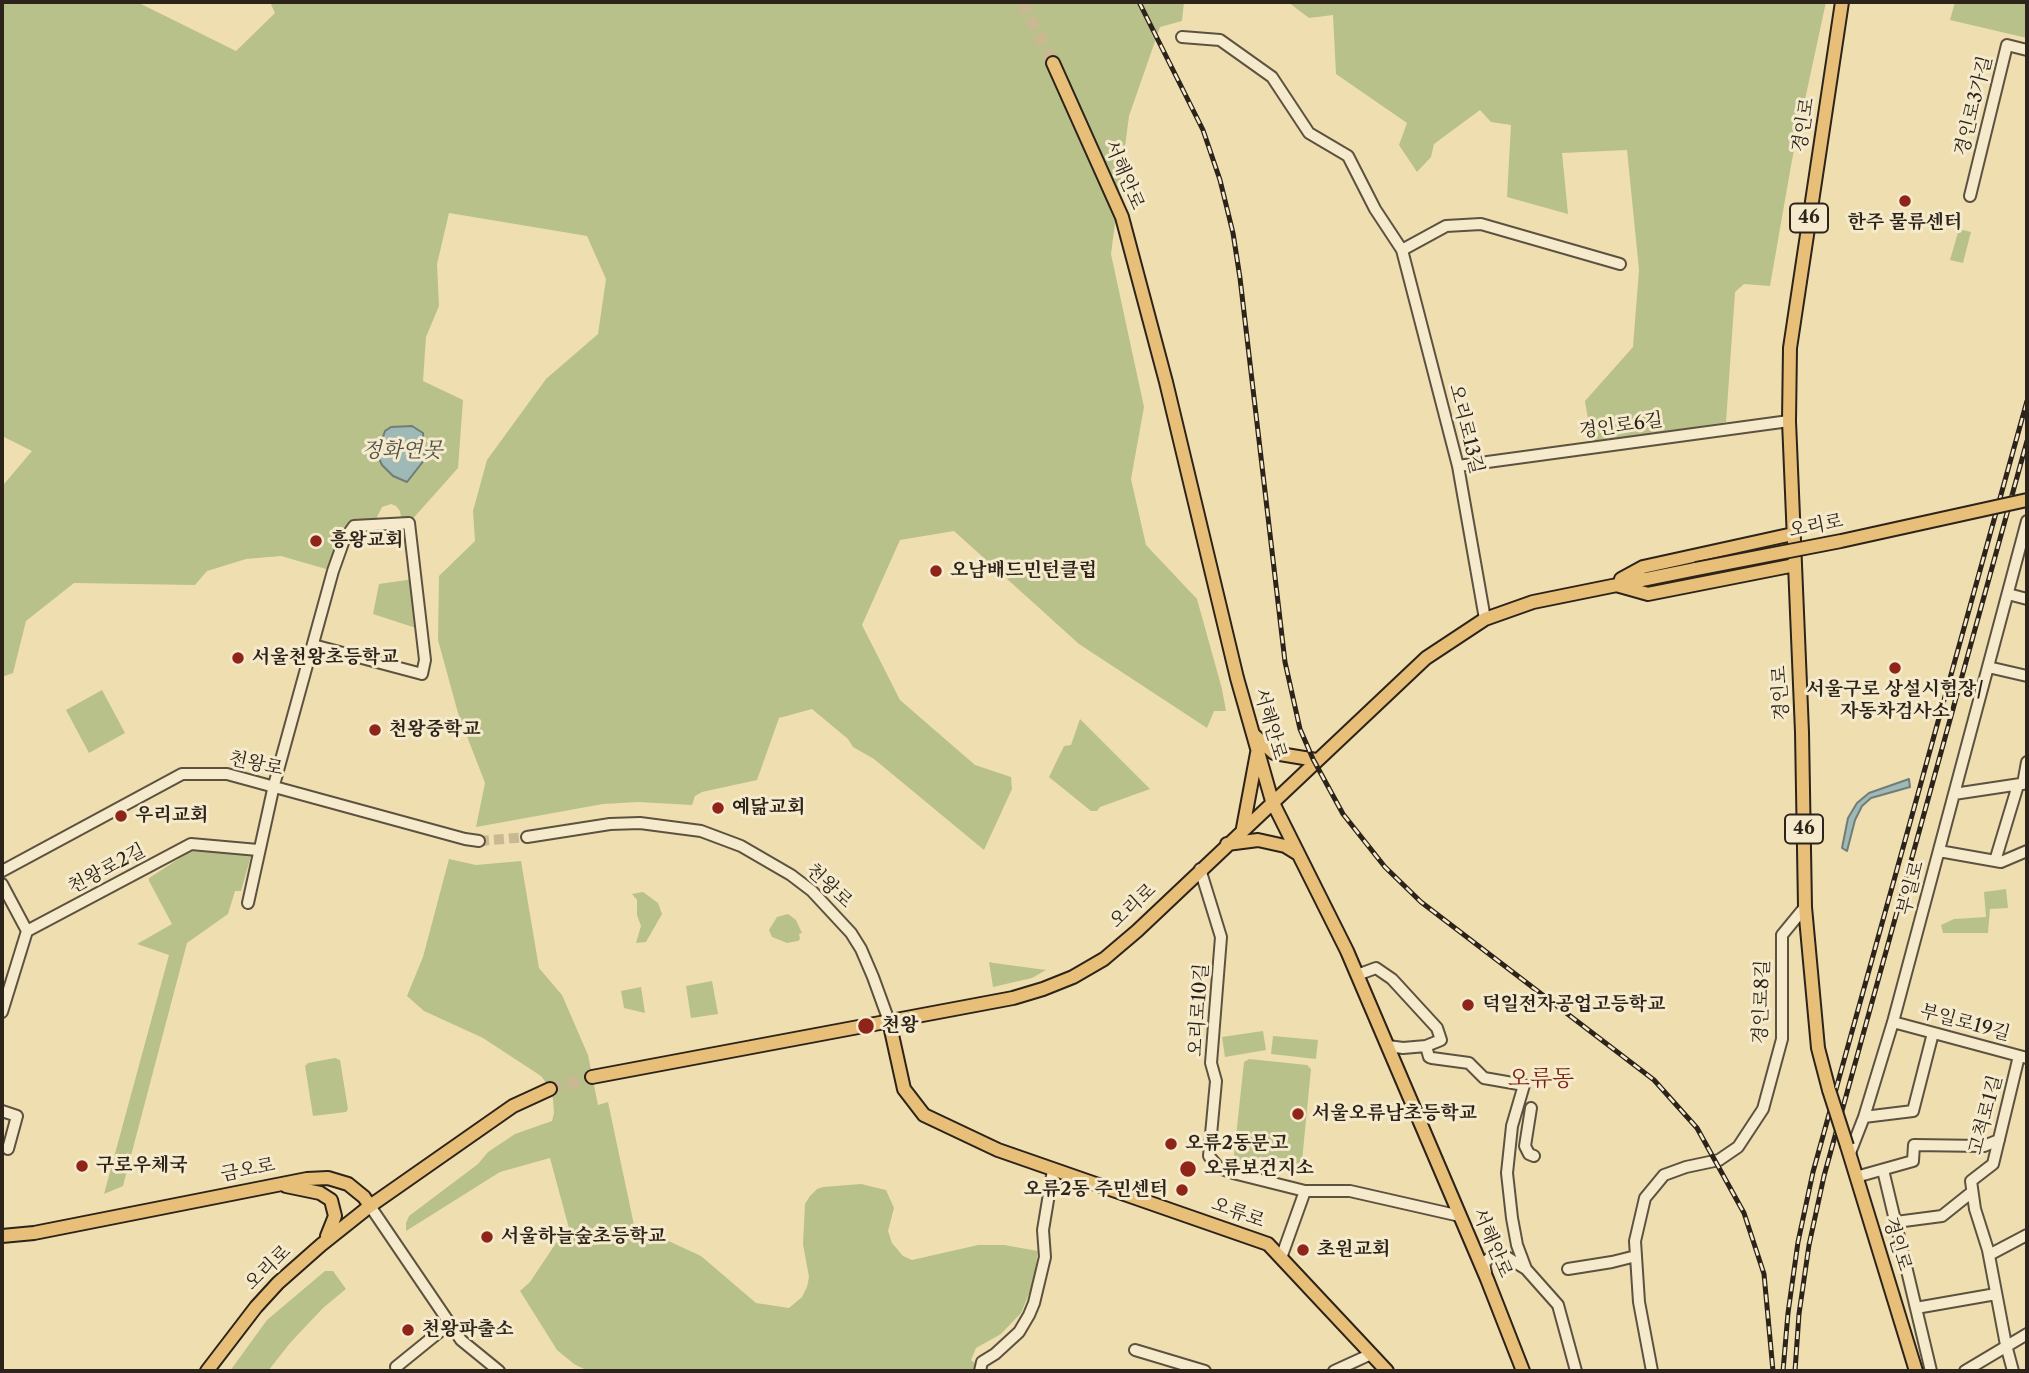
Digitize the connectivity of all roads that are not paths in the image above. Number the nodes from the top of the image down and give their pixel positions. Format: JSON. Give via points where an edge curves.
{"nodes":[{"id":1,"x":1842,"y":2,"type":"edge"},
{"id":2,"x":1849,"y":2,"type":"edge"},
{"id":3,"x":1841,"y":16,"type":"junction"},
{"id":4,"x":1182,"y":37,"type":"dead end"},
{"id":5,"x":2027,"y":50,"type":"edge"},
{"id":6,"x":1053,"y":63,"type":"tunnel mouth"},
{"id":7,"x":1970,"y":196,"type":"dead end"},
{"id":8,"x":1402,"y":250,"type":"junction"},
{"id":9,"x":1620,"y":264,"type":"dead end"},
{"id":10,"x":1789,"y":421,"type":"junction"},
{"id":11,"x":1458,"y":466,"type":"junction"},
{"id":12,"x":2027,"y":500,"type":"edge"},
{"id":13,"x":2027,"y":521,"type":"edge"},
{"id":14,"x":1793,"y":534,"type":"junction"},
{"id":15,"x":2022,"y":560,"type":"edge"},
{"id":16,"x":1794,"y":565,"type":"junction"},
{"id":17,"x":1612,"y":584,"type":"junction"},
{"id":18,"x":2008,"y":594,"type":"junction"},
{"id":19,"x":2027,"y":599,"type":"edge"},
{"id":20,"x":1485,"y":619,"type":"junction"},
{"id":21,"x":313,"y":645,"type":"junction"},
{"id":22,"x":1988,"y":667,"type":"junction"},
{"id":23,"x":2027,"y":676,"type":"edge"},
{"id":24,"x":1253,"y":735,"type":"junction"},
{"id":25,"x":1257,"y":750,"type":"junction"},
{"id":26,"x":1316,"y":760,"type":"junction"},
{"id":27,"x":2027,"y":762,"type":"edge"},
{"id":28,"x":2023,"y":784,"type":"edge"},
{"id":29,"x":274,"y":785,"type":"junction"},
{"id":30,"x":1954,"y":793,"type":"junction"},
{"id":31,"x":1272,"y":802,"type":"junction"},
{"id":32,"x":1243,"y":829,"type":"junction"},
{"id":33,"x":527,"y":836,"type":"tunnel mouth"},
{"id":34,"x":479,"y":841,"type":"tunnel mouth"},
{"id":35,"x":1226,"y":845,"type":"junction"},
{"id":36,"x":258,"y":850,"type":"junction"},
{"id":37,"x":1939,"y":851,"type":"junction"},
{"id":38,"x":2027,"y":851,"type":"edge"},
{"id":39,"x":1298,"y":854,"type":"junction"},
{"id":40,"x":1995,"y":861,"type":"junction"},
{"id":41,"x":1200,"y":869,"type":"junction"},
{"id":42,"x":2,"y":871,"type":"edge"},
{"id":43,"x":2,"y":884,"type":"edge"},
{"id":44,"x":248,"y":903,"type":"dead end"},
{"id":45,"x":1805,"y":907,"type":"junction"},
{"id":46,"x":27,"y":931,"type":"junction"},
{"id":47,"x":1357,"y":975,"type":"junction"},
{"id":48,"x":2,"y":1012,"type":"edge"},
{"id":49,"x":889,"y":1021,"type":"junction"},
{"id":50,"x":1893,"y":1022,"type":"junction"},
{"id":51,"x":1933,"y":1033,"type":"junction"},
{"id":52,"x":1388,"y":1046,"type":"junction"},
{"id":53,"x":1426,"y":1046,"type":"junction"},
{"id":54,"x":2023,"y":1057,"type":"edge"},
{"id":55,"x":592,"y":1077,"type":"tunnel mouth"},
{"id":56,"x":550,"y":1089,"type":"tunnel mouth"},
{"id":57,"x":1531,"y":1108,"type":"dead end"},
{"id":58,"x":2,"y":1111,"type":"edge"},
{"id":59,"x":1864,"y":1117,"type":"junction"},
{"id":60,"x":1999,"y":1140,"type":"junction"},
{"id":61,"x":8,"y":1149,"type":"dead end"},
{"id":62,"x":1848,"y":1149,"type":"junction"},
{"id":63,"x":1534,"y":1156,"type":"dead end"},
{"id":64,"x":1054,"y":1170,"type":"junction"},
{"id":65,"x":1883,"y":1170,"type":"junction"},
{"id":66,"x":1856,"y":1177,"type":"junction"},
{"id":67,"x":274,"y":1184,"type":"junction"},
{"id":68,"x":1305,"y":1191,"type":"junction"},
{"id":69,"x":1972,"y":1192,"type":"junction"},
{"id":70,"x":370,"y":1206,"type":"junction"},
{"id":71,"x":1460,"y":1216,"type":"junction"},
{"id":72,"x":1895,"y":1222,"type":"junction"},
{"id":73,"x":2027,"y":1235,"type":"edge"},
{"id":74,"x":2,"y":1236,"type":"edge"},
{"id":75,"x":321,"y":1245,"type":"junction"},
{"id":76,"x":1636,"y":1255,"type":"junction"},
{"id":77,"x":1989,"y":1255,"type":"junction"},
{"id":78,"x":1281,"y":1258,"type":"junction"},
{"id":79,"x":1526,"y":1269,"type":"junction"},
{"id":80,"x":1568,"y":1269,"type":"dead end"},
{"id":81,"x":1487,"y":1279,"type":"junction"},
{"id":82,"x":1996,"y":1294,"type":"junction"},
{"id":83,"x":1916,"y":1308,"type":"junction"},
{"id":84,"x":449,"y":1324,"type":"junction"},
{"id":85,"x":2027,"y":1334,"type":"edge"},
{"id":86,"x":2006,"y":1345,"type":"junction"},
{"id":87,"x":1135,"y":1350,"type":"dead end"},
{"id":88,"x":1369,"y":1355,"type":"junction"},
{"id":89,"x":396,"y":1367,"type":"dead end"},
{"id":90,"x":207,"y":1371,"type":"edge"},
{"id":91,"x":499,"y":1371,"type":"edge"},
{"id":92,"x":979,"y":1371,"type":"edge"},
{"id":93,"x":1205,"y":1371,"type":"edge"},
{"id":94,"x":1335,"y":1371,"type":"edge"},
{"id":95,"x":1387,"y":1371,"type":"edge"},
{"id":96,"x":1523,"y":1371,"type":"edge"},
{"id":97,"x":1576,"y":1371,"type":"edge"},
{"id":98,"x":1652,"y":1371,"type":"edge"},
{"id":99,"x":1916,"y":1371,"type":"edge"},
{"id":100,"x":1931,"y":1371,"type":"edge"},
{"id":101,"x":1965,"y":1371,"type":"edge"},
{"id":102,"x":2013,"y":1371,"type":"edge"}],
"edges":[{"from":1,"to":3,"type":"main road","name":"경인로","number":"46"},
{"from":2,"to":3,"type":"street"},
{"from":3,"to":10,"type":"main road","name":"경인로","number":"46","via":[[1790,336]]},
{"from":4,"to":8,"type":"street","name":"오리로13길","via":[[1220,40],[1272,77],[1308,133],[1348,156]]},
{"from":5,"to":7,"type":"street","name":"경인로3가길","via":[[2007,45]]},
{"from":6,"to":24,"type":"main road","name":"서해안로","via":[[1122,217]]},
{"from":8,"to":9,"type":"street","via":[[1446,226],[1481,225]]},
{"from":8,"to":11,"type":"street","name":"오리로13길"},
{"from":10,"to":11,"type":"street","name":"경인로6길"},
{"from":10,"to":14,"type":"main road","name":"경인로","number":"46"},
{"from":11,"to":20,"type":"street","name":"오리로13길"},
{"from":12,"to":17,"type":"main road","name":"오리로","bridge":true},
{"from":13,"to":15,"type":"street","name":"부일로"},
{"from":14,"to":16,"type":"main road","name":"경인로","number":"46"},
{"from":14,"to":17,"type":"main road","name":"오리로","via":[[1643,567]]},
{"from":15,"to":18,"type":"street","name":"부일로"},
{"from":16,"to":17,"type":"main road","name":"오리로","via":[[1648,594]]},
{"from":16,"to":45,"type":"main road","name":"경인로","number":"46"},
{"from":17,"to":20,"type":"main road","name":"오리로","via":[[1533,602]]},
{"from":18,"to":19,"type":"street"},
{"from":18,"to":22,"type":"street","name":"부일로"},
{"from":20,"to":26,"type":"main road","name":"오리로","via":[[1426,658]]},
{"from":21,"to":21,"type":"street","via":[[422,674],[425,660],[409,523],[354,526],[333,571]]},
{"from":21,"to":29,"type":"street"},
{"from":22,"to":23,"type":"street"},
{"from":22,"to":30,"type":"street","name":"부일로"},
{"from":24,"to":25,"type":"main road","name":"서해안로"},
{"from":24,"to":26,"type":"main road","via":[[1274,753]]},
{"from":25,"to":31,"type":"main road","name":"서해안로"},
{"from":25,"to":32,"type":"main road"},
{"from":26,"to":31,"type":"main road","name":"오리로"},
{"from":27,"to":28,"type":"street"},
{"from":28,"to":30,"type":"street"},
{"from":28,"to":40,"type":"street"},
{"from":29,"to":34,"type":"street","name":"천왕로"},
{"from":29,"to":36,"type":"street"},
{"from":29,"to":42,"type":"street","name":"천왕로","via":[[228,774],[182,774]]},
{"from":30,"to":37,"type":"street","name":"부일로"},
{"from":31,"to":32,"type":"main road","name":"오리로"},
{"from":31,"to":39,"type":"main road","name":"서해안로"},
{"from":32,"to":35,"type":"main road","name":"오리로"},
{"from":33,"to":49,"type":"street","name":"천왕로","via":[[639,822],[701,831],[741,846],[812,891],[850,933],[861,949]]},
{"from":35,"to":39,"type":"main road","via":[[1258,840]]},
{"from":35,"to":41,"type":"main road","name":"오리로"},
{"from":36,"to":44,"type":"street"},
{"from":36,"to":46,"type":"street","name":"천왕로2길","via":[[191,844]]},
{"from":37,"to":40,"type":"street"},
{"from":37,"to":50,"type":"street","name":"부일로"},
{"from":38,"to":40,"type":"street"},
{"from":39,"to":47,"type":"main road","name":"서해안로"},
{"from":41,"to":49,"type":"main road","name":"오리로","via":[[1104,959],[1073,977],[1013,998]]},
{"from":41,"to":68,"type":"street","name":"오리로10길","via":[[1222,937],[1211,1063],[1216,1080],[1209,1156],[1219,1168],[1233,1174]]},
{"from":43,"to":46,"type":"street"},
{"from":45,"to":62,"type":"main road","name":"경인로","number":"46","bridge":true,"via":[[1818,1048]]},
{"from":45,"to":76,"type":"street","name":"경인로8길","via":[[1783,935],[1782,1038],[1763,1109],[1738,1147],[1719,1160],[1664,1175],[1645,1198]]},
{"from":46,"to":48,"type":"street"},
{"from":47,"to":52,"type":"main road","name":"서해안로"},
{"from":47,"to":53,"type":"street","via":[[1376,968],[1392,979],[1437,1028],[1441,1040]]},
{"from":49,"to":55,"type":"main road","name":"오리로"},
{"from":49,"to":64,"type":"main road","name":"오류로","via":[[904,1089],[917,1109],[965,1135]]},
{"from":50,"to":51,"type":"street","name":"부일로19길"},
{"from":50,"to":59,"type":"street","name":"부일로"},
{"from":51,"to":54,"type":"street","name":"부일로19길"},
{"from":51,"to":59,"type":"street","via":[[1913,1111]]},
{"from":52,"to":53,"type":"street"},
{"from":52,"to":71,"type":"main road","name":"서해안로"},
{"from":53,"to":79,"type":"street","via":[[1429,1057],[1469,1063],[1484,1078],[1524,1085],[1512,1126],[1507,1173],[1514,1230]]},
{"from":54,"to":60,"type":"street","name":"고척로1길"},
{"from":56,"to":70,"type":"main road","name":"오리로","via":[[513,1106]]},
{"from":57,"to":63,"type":"street","via":[[1525,1146]]},
{"from":58,"to":61,"type":"street","via":[[17,1116]]},
{"from":59,"to":62,"type":"street","name":"부일로"},
{"from":60,"to":65,"type":"street","via":[[1984,1146],[1914,1145],[1913,1161]]},
{"from":60,"to":69,"type":"street","name":"고척로1길","via":[[1993,1164],[1971,1181]]},
{"from":62,"to":66,"type":"main road","name":"경인로","number":"46"},
{"from":64,"to":78,"type":"main road","name":"오류로","via":[[1238,1232],[1268,1244]]},
{"from":64,"to":92,"type":"street","via":[[1043,1230],[1044,1266],[1034,1303],[1019,1332],[982,1362]]},
{"from":65,"to":66,"type":"street"},
{"from":65,"to":72,"type":"street"},
{"from":66,"to":99,"type":"main road","name":"경인로","number":"46"},
{"from":67,"to":70,"type":"main road","name":"금오로","via":[[318,1178],[338,1181],[357,1190]]},
{"from":67,"to":74,"type":"main road","name":"금오로"},
{"from":67,"to":75,"type":"main road","via":[[320,1193],[331,1200],[334,1223]]},
{"from":68,"to":71,"type":"street","via":[[1350,1191]]},
{"from":68,"to":78,"type":"street"},
{"from":69,"to":72,"type":"street","via":[[1942,1216]]},
{"from":69,"to":77,"type":"street"},
{"from":70,"to":75,"type":"main road","name":"오리로"},
{"from":70,"to":84,"type":"street"},
{"from":71,"to":81,"type":"main road","name":"서해안로"},
{"from":72,"to":83,"type":"street"},
{"from":73,"to":77,"type":"street"},
{"from":75,"to":90,"type":"main road","name":"오리로","via":[[256,1307]]},
{"from":76,"to":80,"type":"street"},
{"from":76,"to":98,"type":"street","name":"경인로8길"},
{"from":77,"to":82,"type":"street"},
{"from":78,"to":88,"type":"main road","name":"오류로"},
{"from":79,"to":81,"type":"street","via":[[1505,1256],[1493,1255],[1484,1263]]},
{"from":79,"to":97,"type":"street","via":[[1558,1305]]},
{"from":81,"to":96,"type":"main road","name":"서해안로"},
{"from":82,"to":83,"type":"street"},
{"from":82,"to":86,"type":"street"},
{"from":83,"to":100,"type":"street"},
{"from":84,"to":89,"type":"street"},
{"from":84,"to":91,"type":"street"},
{"from":85,"to":86,"type":"street"},
{"from":86,"to":101,"type":"street"},
{"from":86,"to":102,"type":"street"},
{"from":87,"to":93,"type":"street"},
{"from":88,"to":94,"type":"street"},
{"from":88,"to":95,"type":"main road","name":"오류로"}]}
